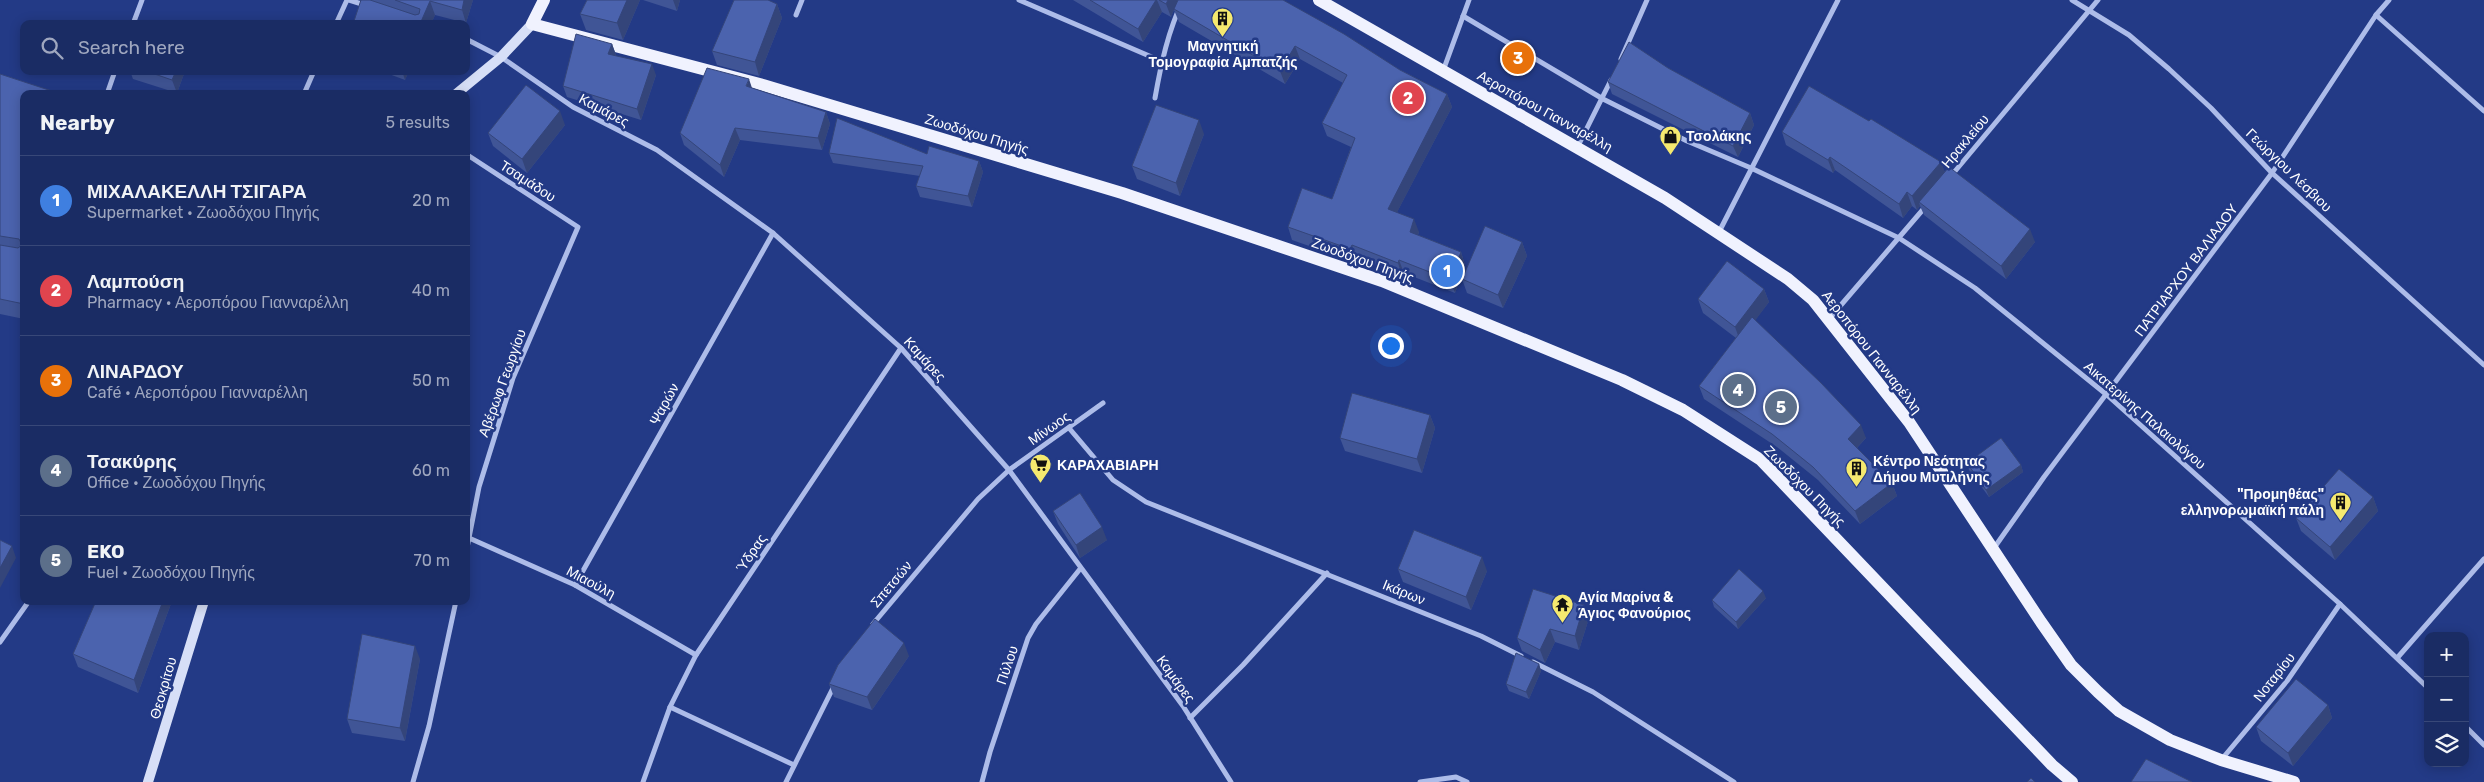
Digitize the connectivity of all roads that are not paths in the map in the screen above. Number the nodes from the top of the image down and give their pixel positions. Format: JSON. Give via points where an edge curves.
{"nodes":[{"id":1,"x":142,"y":0,"type":"edge"},
{"id":2,"x":348,"y":0,"type":"edge"},
{"id":3,"x":544,"y":0,"type":"edge"},
{"id":4,"x":802,"y":0,"type":"edge"},
{"id":5,"x":1019,"y":0,"type":"edge"},
{"id":6,"x":1183,"y":0,"type":"edge"},
{"id":7,"x":1319,"y":0,"type":"edge"},
{"id":8,"x":1469,"y":0,"type":"edge"},
{"id":9,"x":1647,"y":0,"type":"edge"},
{"id":10,"x":1838,"y":0,"type":"edge"},
{"id":11,"x":2072,"y":0,"type":"edge"},
{"id":12,"x":2098,"y":0,"type":"edge"},
{"id":13,"x":2389,"y":0,"type":"edge"},
{"id":14,"x":376,"y":9,"type":"edge"},
{"id":15,"x":2089,"y":11,"type":"junction"},
{"id":16,"x":796,"y":15,"type":"dead end"},
{"id":17,"x":2376,"y":15,"type":"junction"},
{"id":18,"x":1463,"y":16,"type":"junction"},
{"id":19,"x":134,"y":20,"type":"edge"},
{"id":20,"x":338,"y":20,"type":"edge"},
{"id":21,"x":532,"y":24,"type":"junction"},
{"id":22,"x":470,"y":42,"type":"edge"},
{"id":23,"x":501,"y":57,"type":"junction"},
{"id":24,"x":1161,"y":60,"type":"junction"},
{"id":25,"x":1619,"y":63,"type":"edge"},
{"id":26,"x":1443,"y":71,"type":"junction"},
{"id":27,"x":1615,"y":72,"type":"edge"},
{"id":28,"x":114,"y":75,"type":"edge"},
{"id":29,"x":312,"y":75,"type":"edge"},
{"id":30,"x":108,"y":90,"type":"edge"},
{"id":31,"x":306,"y":90,"type":"edge"},
{"id":32,"x":461,"y":90,"type":"edge"},
{"id":33,"x":1155,"y":98,"type":"dead end"},
{"id":34,"x":1603,"y":99,"type":"junction"},
{"id":35,"x":2484,"y":111,"type":"edge"},
{"id":36,"x":1578,"y":146,"type":"junction"},
{"id":37,"x":470,"y":157,"type":"edge"},
{"id":38,"x":1751,"y":168,"type":"junction"},
{"id":39,"x":2272,"y":173,"type":"junction"},
{"id":40,"x":1950,"y":178,"type":"edge"},
{"id":41,"x":1931,"y":200,"type":"edge"},
{"id":42,"x":578,"y":227,"type":"joint"},
{"id":43,"x":1718,"y":232,"type":"junction"},
{"id":44,"x":773,"y":234,"type":"junction"},
{"id":45,"x":1899,"y":238,"type":"junction"},
{"id":46,"x":1828,"y":319,"type":"junction"},
{"id":47,"x":901,"y":348,"type":"junction"},
{"id":48,"x":2484,"y":365,"type":"edge"},
{"id":49,"x":2107,"y":395,"type":"junction"},
{"id":50,"x":1103,"y":403,"type":"dead end"},
{"id":51,"x":1069,"y":428,"type":"junction"},
{"id":52,"x":1009,"y":470,"type":"junction"},
{"id":53,"x":470,"y":533,"type":"edge"},
{"id":54,"x":470,"y":538,"type":"edge"},
{"id":55,"x":1994,"y":548,"type":"junction"},
{"id":56,"x":2484,"y":559,"type":"edge"},
{"id":57,"x":1080,"y":569,"type":"junction"},
{"id":58,"x":1327,"y":573,"type":"junction"},
{"id":59,"x":575,"y":585,"type":"junction"},
{"id":60,"x":2340,"y":604,"type":"junction"},
{"id":61,"x":25,"y":605,"type":"edge"},
{"id":62,"x":203,"y":605,"type":"edge"},
{"id":63,"x":455,"y":605,"type":"edge"},
{"id":64,"x":868,"y":632,"type":"edge"},
{"id":65,"x":0,"y":642,"type":"edge"},
{"id":66,"x":696,"y":656,"type":"junction"},
{"id":67,"x":2398,"y":657,"type":"junction"},
{"id":68,"x":837,"y":680,"type":"edge"},
{"id":69,"x":2424,"y":684,"type":"edge"},
{"id":70,"x":670,"y":707,"type":"junction"},
{"id":71,"x":1190,"y":718,"type":"junction"},
{"id":72,"x":2469,"y":730,"type":"edge"},
{"id":73,"x":2484,"y":745,"type":"edge"},
{"id":74,"x":2221,"y":760,"type":"junction"},
{"id":75,"x":794,"y":765,"type":"junction"},
{"id":76,"x":148,"y":782,"type":"edge"},
{"id":77,"x":413,"y":782,"type":"edge"},
{"id":78,"x":643,"y":782,"type":"edge"},
{"id":79,"x":786,"y":782,"type":"edge"},
{"id":80,"x":982,"y":782,"type":"edge"},
{"id":81,"x":1231,"y":782,"type":"edge"},
{"id":82,"x":1420,"y":782,"type":"edge"},
{"id":83,"x":1467,"y":782,"type":"edge"},
{"id":84,"x":1734,"y":782,"type":"edge"},
{"id":85,"x":2072,"y":782,"type":"edge"},
{"id":86,"x":2294,"y":782,"type":"edge"}],
"edges":[{"from":1,"to":19,"type":"street"},
{"from":2,"to":14,"type":"street"},
{"from":2,"to":20,"type":"street"},
{"from":3,"to":21,"type":"main road"},
{"from":4,"to":16,"type":"street"},
{"from":5,"to":24,"type":"street"},
{"from":6,"to":24,"type":"street"},
{"from":7,"to":26,"type":"main road","name":"Αεροπόρου Γιανναρέλλη"},
{"from":8,"to":18,"type":"street"},
{"from":9,"to":25,"type":"street"},
{"from":10,"to":38,"type":"street"},
{"from":11,"to":15,"type":"street","name":"Γεώργιου Λέσβιου"},
{"from":12,"to":15,"type":"street","name":"Ηρακλείου"},
{"from":13,"to":17,"type":"street","name":"ΠΑΤΡΙΑΡΧΟΥ ΒΑΛΙΑΔΟΥ"},
{"from":15,"to":39,"type":"street","name":"Γεώργιου Λέσβιου","via":[[2129,35],[2169,69]]},
{"from":15,"to":40,"type":"street","name":"Ηρακλείου"},
{"from":17,"to":35,"type":"street"},
{"from":17,"to":39,"type":"street","name":"ΠΑΤΡΙΑΡΧΟΥ ΒΑΛΙΑΔΟΥ"},
{"from":18,"to":26,"type":"street"},
{"from":18,"to":34,"type":"street","name":"Αικατερίνης Παλαιολόγου"},
{"from":21,"to":23,"type":"street"},
{"from":21,"to":85,"type":"main road","name":"Ζωοδόχου Πηγής","via":[[763,85],[1122,193],[1382,281],[1622,380],[1725,435],[1761,460],[2052,765]]},
{"from":22,"to":23,"type":"street","name":"Καμάρες"},
{"from":23,"to":32,"type":"street"},
{"from":23,"to":44,"type":"street","name":"Καμάρες","via":[[573,107],[657,150]]},
{"from":24,"to":33,"type":"street"},
{"from":26,"to":36,"type":"main road","name":"Αεροπόρου Γιανναρέλλη"},
{"from":27,"to":34,"type":"street"},
{"from":28,"to":30,"type":"street"},
{"from":29,"to":31,"type":"street"},
{"from":34,"to":36,"type":"street"},
{"from":34,"to":38,"type":"street","name":"Αικατερίνης Παλαιολόγου","via":[[1687,141]]},
{"from":36,"to":43,"type":"main road","name":"Αεροπόρου Γιανναρέλλη"},
{"from":37,"to":42,"type":"street","name":"Τσαμάδου"},
{"from":38,"to":43,"type":"street"},
{"from":38,"to":45,"type":"street","name":"Αικατερίνης Παλαιολόγου"},
{"from":39,"to":48,"type":"street","name":"Γεώργιου Λέσβιου"},
{"from":39,"to":49,"type":"street","name":"ΠΑΤΡΙΑΡΧΟΥ ΒΑΛΙΑΔΟΥ"},
{"from":41,"to":45,"type":"street"},
{"from":42,"to":53,"type":"street","name":"Αβέρωφ Γεωργίου","via":[[513,378],[479,487]]},
{"from":43,"to":46,"type":"main road","name":"Αεροπόρου Γιανναρέλλη","via":[[1807,294]]},
{"from":44,"to":47,"type":"street","name":"Καμάρες"},
{"from":44,"to":59,"type":"street","name":"Ψαρών"},
{"from":45,"to":46,"type":"street"},
{"from":45,"to":49,"type":"street","name":"Αικατερίνης Παλαιολόγου","via":[[1975,288]]},
{"from":46,"to":55,"type":"main road","name":"Αεροπόρου Γιανναρέλλη","via":[[1909,422]]},
{"from":47,"to":52,"type":"street","name":"Καμάρες"},
{"from":47,"to":66,"type":"street","name":"Ύδρας"},
{"from":49,"to":55,"type":"street","name":"ΠΑΤΡΙΑΡΧΟΥ ΒΑΛΙΑΔΟΥ"},
{"from":49,"to":60,"type":"street","name":"Αικατερίνης Παλαιολόγου"},
{"from":50,"to":51,"type":"street","name":"Μίνωος"},
{"from":51,"to":52,"type":"street","name":"Μίνωος"},
{"from":51,"to":58,"type":"street","name":"Ικάρων","via":[[1113,480],[1146,502]]},
{"from":52,"to":57,"type":"street","name":"Καμάρες"},
{"from":52,"to":64,"type":"street","name":"Σπετσών","via":[[978,499]]},
{"from":54,"to":59,"type":"street","name":"Μιαούλη"},
{"from":55,"to":74,"type":"main road","name":"Αεροπόρου Γιανναρέλλη","via":[[2072,665],[2098,692],[2145,727]]},
{"from":56,"to":67,"type":"street"},
{"from":57,"to":71,"type":"street","name":"Καμάρες"},
{"from":57,"to":80,"type":"street","name":"Πύλου","via":[[1028,638]]},
{"from":58,"to":71,"type":"street"},
{"from":58,"to":84,"type":"street","name":"Ικάρων","via":[[1481,636],[1584,688]]},
{"from":59,"to":66,"type":"street","name":"Μιαούλη"},
{"from":60,"to":67,"type":"street","name":"Αικατερίνης Παλαιολόγου"},
{"from":60,"to":74,"type":"street","name":"Νοταρίου","via":[[2287,682]]},
{"from":61,"to":65,"type":"street"},
{"from":62,"to":76,"type":"street","name":"Θεοκρίτου"},
{"from":63,"to":77,"type":"street","via":[[429,726]]},
{"from":66,"to":70,"type":"street","name":"Ύδρας"},
{"from":67,"to":69,"type":"street","name":"Αικατερίνης Παλαιολόγου"},
{"from":68,"to":75,"type":"street"},
{"from":70,"to":75,"type":"street"},
{"from":70,"to":78,"type":"street","name":"Ύδρας"},
{"from":71,"to":81,"type":"street","name":"Καμάρες"},
{"from":72,"to":73,"type":"street"},
{"from":74,"to":86,"type":"main road","name":"Αεροπόρου Γιανναρέλλη"},
{"from":75,"to":79,"type":"street"},
{"from":82,"to":83,"type":"street","via":[[1456,777]]}]}
